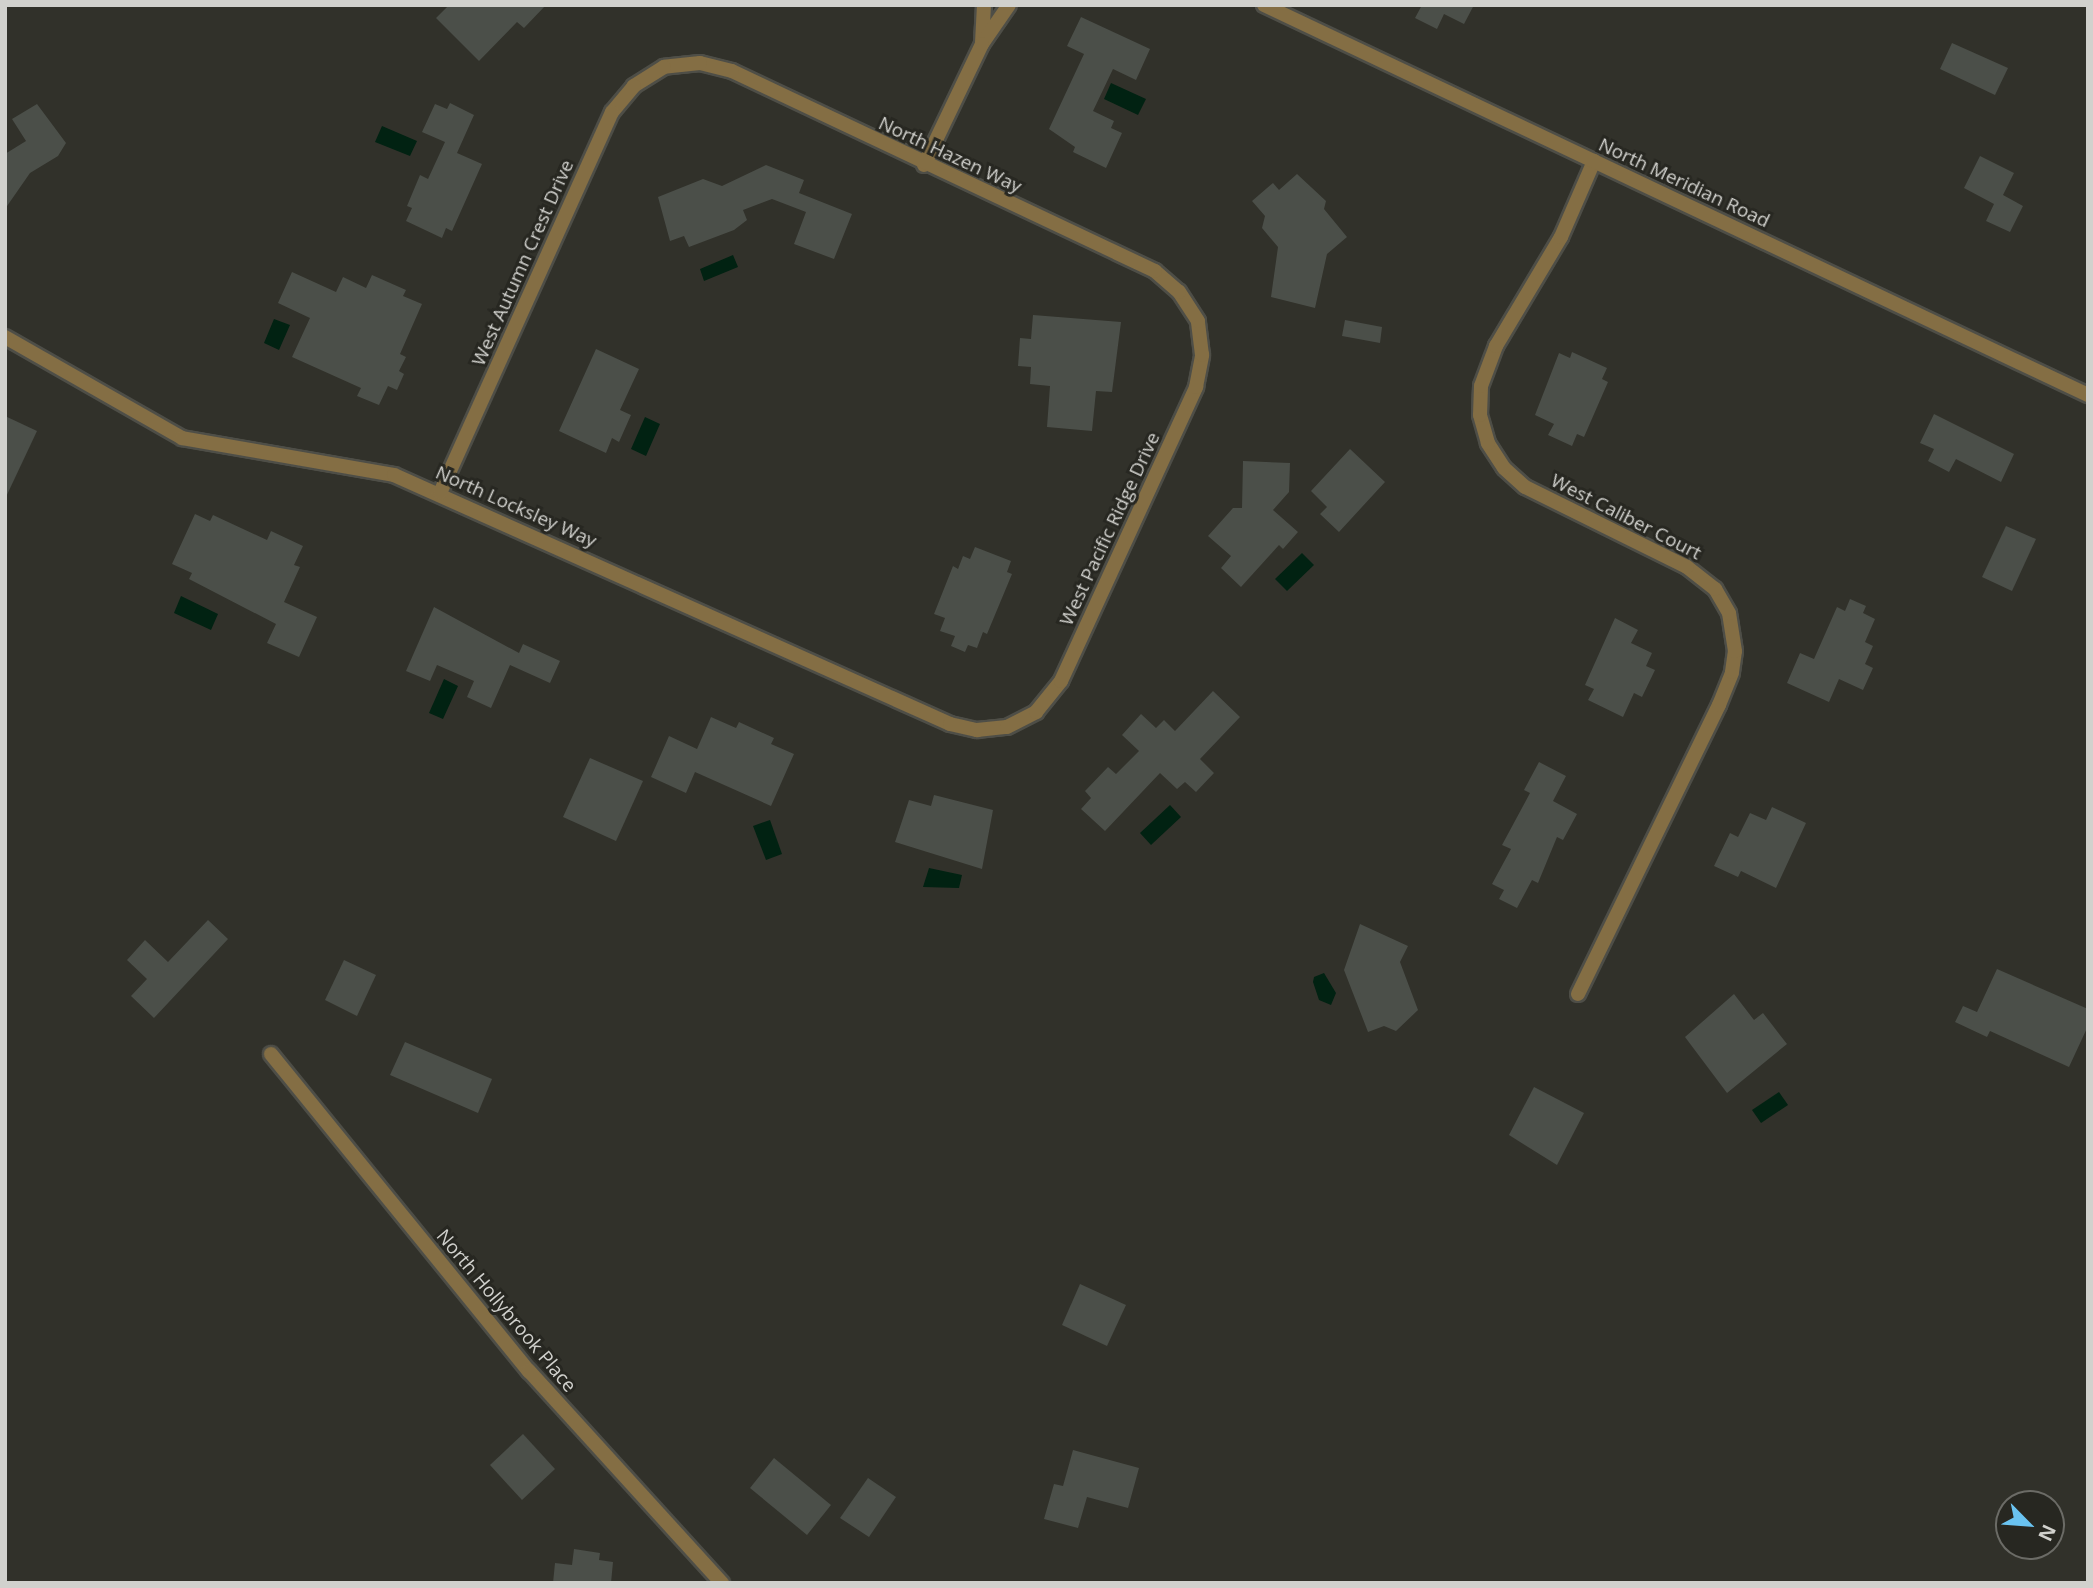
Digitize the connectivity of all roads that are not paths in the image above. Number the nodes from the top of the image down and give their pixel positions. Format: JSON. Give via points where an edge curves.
{"nodes":[{"id":1,"x":984,"y":5,"type":"edge"},
{"id":2,"x":1009,"y":5,"type":"edge"},
{"id":3,"x":1264,"y":5,"type":"edge"},
{"id":4,"x":982,"y":44,"type":"junction"},
{"id":5,"x":664,"y":67,"type":"joint"},
{"id":6,"x":1594,"y":161,"type":"junction"},
{"id":7,"x":924,"y":165,"type":"junction"},
{"id":8,"x":1198,"y":321,"type":"joint"},
{"id":9,"x":5,"y":337,"type":"edge"},
{"id":10,"x":2088,"y":395,"type":"edge"},
{"id":11,"x":440,"y":493,"type":"junction"},
{"id":12,"x":1007,"y":727,"type":"joint"},
{"id":13,"x":1578,"y":994,"type":"dead end"},
{"id":14,"x":271,"y":1054,"type":"dead end"},
{"id":15,"x":722,"y":1583,"type":"edge"}],
"edges":[{"from":1,"to":4,"type":"street"},
{"from":2,"to":4,"type":"street"},
{"from":3,"to":6,"type":"street","name":"North Meridian Road"},
{"from":4,"to":7,"type":"street"},
{"from":5,"to":7,"type":"street","name":"North Hazen Way","via":[[700,63],[732,71]]},
{"from":5,"to":11,"type":"street","name":"West Autumn Crest Drive","via":[[634,86],[612,112]]},
{"from":6,"to":10,"type":"street","name":"North Meridian Road"},
{"from":6,"to":13,"type":"street","name":"West Caliber Court","via":[[1561,237],[1496,346],[1481,386],[1480,415],[1488,443],[1504,468],[1525,487],[1687,567],[1715,589],[1729,613],[1735,650],[1719,705]]},
{"from":7,"to":8,"type":"street","name":"North Hazen Way","via":[[1155,271],[1179,292]]},
{"from":8,"to":12,"type":"street","name":"West Pacific Ridge Drive","via":[[1202,355],[1196,387],[1061,681],[1036,712]]},
{"from":9,"to":11,"type":"street","name":"North Locksley Way","via":[[198,444],[394,475]]},
{"from":11,"to":12,"type":"street","name":"North Locksley Way","via":[[950,724],[977,730]]},
{"from":14,"to":15,"type":"street","name":"North Hollybrook Place","via":[[520,1360]]}]}
